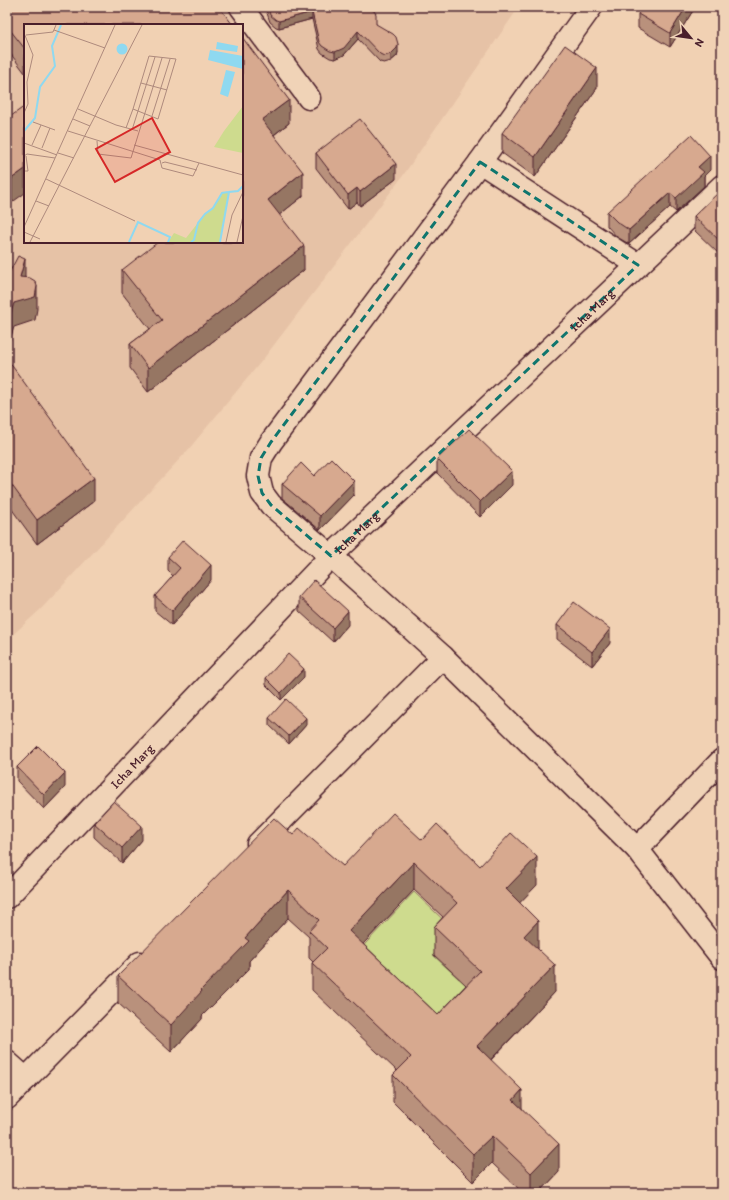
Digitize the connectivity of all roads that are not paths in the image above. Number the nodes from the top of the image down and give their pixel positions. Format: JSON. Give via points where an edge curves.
{"nodes":[{"id":1,"x":241,"y":7,"type":"edge"},
{"id":2,"x":591,"y":7,"type":"edge"},
{"id":3,"x":309,"y":98,"type":"dead end"},
{"id":4,"x":480,"y":162,"type":"junction"},
{"id":5,"x":722,"y":186,"type":"edge"},
{"id":6,"x":638,"y":265,"type":"junction"},
{"id":7,"x":331,"y":556,"type":"junction"},
{"id":8,"x":443,"y":657,"type":"junction"},
{"id":9,"x":721,"y":765,"type":"edge"},
{"id":10,"x":638,"y":849,"type":"junction"},
{"id":11,"x":242,"y":859,"type":"edge"},
{"id":12,"x":7,"y":897,"type":"edge"},
{"id":13,"x":154,"y":949,"type":"edge"},
{"id":14,"x":722,"y":958,"type":"edge"},
{"id":15,"x":7,"y":1062,"type":"edge"},
{"id":16,"x":26,"y":1079,"type":"junction"},
{"id":17,"x":7,"y":1098,"type":"edge"}],
"edges":[{"from":1,"to":3,"type":"street"},
{"from":2,"to":4,"type":"street"},
{"from":4,"to":6,"type":"street"},
{"from":4,"to":7,"type":"street","via":[[270,442],[261,458],[258,476],[262,493],[271,505]]},
{"from":5,"to":6,"type":"street","name":"Icha Marg"},
{"from":6,"to":7,"type":"street","name":"Icha Marg"},
{"from":7,"to":8,"type":"street"},
{"from":7,"to":12,"type":"street","name":"Icha Marg"},
{"from":8,"to":10,"type":"street"},
{"from":8,"to":11,"type":"street"},
{"from":9,"to":10,"type":"street"},
{"from":10,"to":14,"type":"street"},
{"from":13,"to":16,"type":"street"},
{"from":15,"to":16,"type":"street"},
{"from":16,"to":17,"type":"street"}]}
